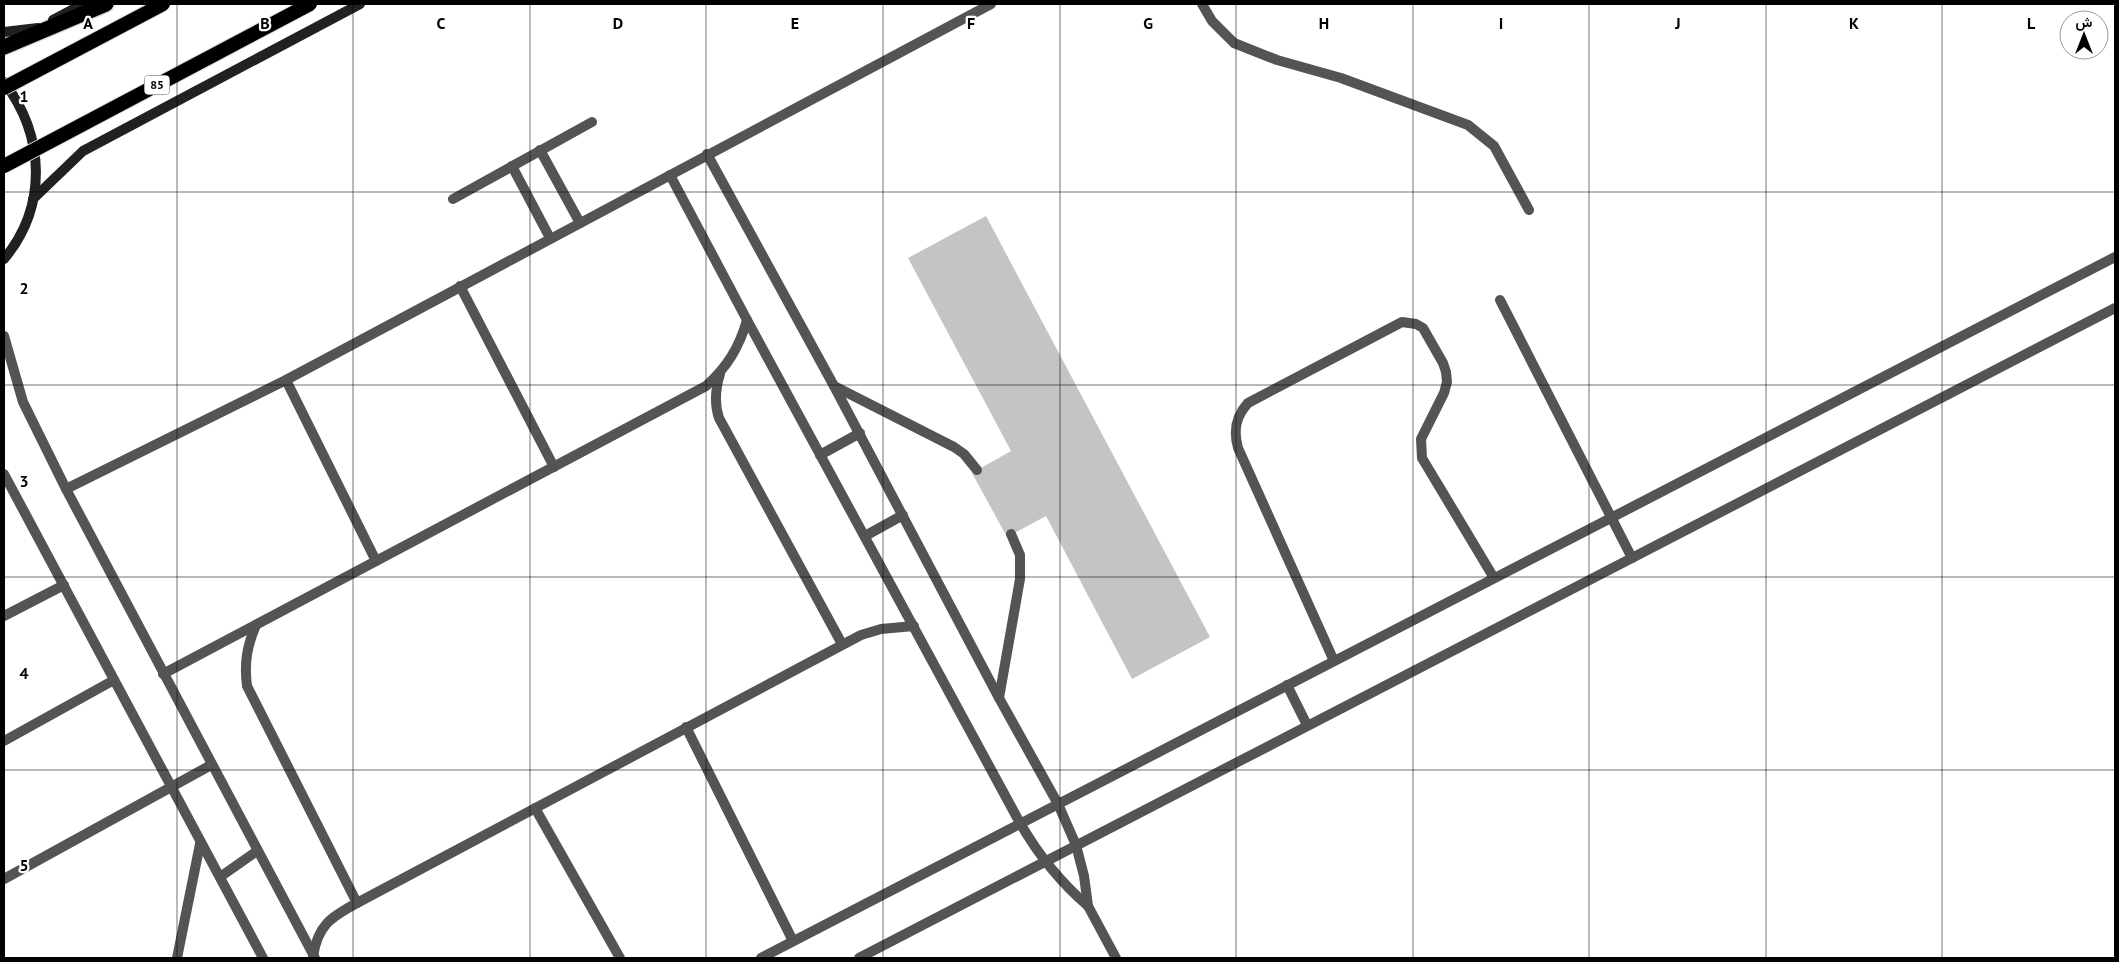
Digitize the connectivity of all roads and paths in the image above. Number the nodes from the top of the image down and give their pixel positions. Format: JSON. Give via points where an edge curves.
{"nodes":[{"id":1,"x":83,"y":4,"type":"edge"},
{"id":2,"x":106,"y":4,"type":"edge"},
{"id":3,"x":162,"y":4,"type":"edge"},
{"id":4,"x":310,"y":4,"type":"edge"},
{"id":5,"x":360,"y":4,"type":"edge"},
{"id":6,"x":992,"y":4,"type":"edge"},
{"id":7,"x":1202,"y":4,"type":"edge"},
{"id":8,"x":4,"y":32,"type":"edge"},
{"id":9,"x":4,"y":47,"type":"edge"},
{"id":10,"x":4,"y":81,"type":"edge"},
{"id":11,"x":4,"y":88,"type":"edge"},
{"id":12,"x":592,"y":122,"type":"dead end"},
{"id":13,"x":540,"y":150,"type":"junction"},
{"id":14,"x":708,"y":154,"type":"junction"},
{"id":15,"x":4,"y":166,"type":"edge"},
{"id":16,"x":512,"y":166,"type":"junction"},
{"id":17,"x":670,"y":175,"type":"junction"},
{"id":18,"x":33,"y":199,"type":"junction"},
{"id":19,"x":452,"y":199,"type":"dead end"},
{"id":20,"x":1529,"y":210,"type":"dead end"},
{"id":21,"x":580,"y":223,"type":"junction"},
{"id":22,"x":550,"y":238,"type":"junction"},
{"id":23,"x":2115,"y":257,"type":"edge"},
{"id":24,"x":4,"y":259,"type":"edge"},
{"id":25,"x":460,"y":286,"type":"junction"},
{"id":26,"x":1500,"y":300,"type":"dead end"},
{"id":27,"x":2115,"y":308,"type":"edge"},
{"id":28,"x":746,"y":320,"type":"junction"},
{"id":29,"x":4,"y":336,"type":"edge"},
{"id":30,"x":720,"y":373,"type":"junction"},
{"id":31,"x":286,"y":380,"type":"junction"},
{"id":32,"x":834,"y":386,"type":"junction"},
{"id":33,"x":860,"y":433,"type":"junction"},
{"id":34,"x":820,"y":455,"type":"junction"},
{"id":35,"x":554,"y":467,"type":"junction"},
{"id":36,"x":977,"y":470,"type":"dead end"},
{"id":37,"x":4,"y":474,"type":"edge"},
{"id":38,"x":66,"y":489,"type":"junction"},
{"id":39,"x":903,"y":515,"type":"junction"},
{"id":40,"x":1611,"y":518,"type":"junction"},
{"id":41,"x":1011,"y":534,"type":"dead end"},
{"id":42,"x":865,"y":536,"type":"junction"},
{"id":43,"x":1632,"y":558,"type":"junction"},
{"id":44,"x":376,"y":561,"type":"junction"},
{"id":45,"x":1494,"y":578,"type":"junction"},
{"id":46,"x":64,"y":585,"type":"junction"},
{"id":47,"x":4,"y":616,"type":"edge"},
{"id":48,"x":256,"y":625,"type":"junction"},
{"id":49,"x":914,"y":626,"type":"junction"},
{"id":50,"x":842,"y":644,"type":"junction"},
{"id":51,"x":1334,"y":660,"type":"junction"},
{"id":52,"x":163,"y":674,"type":"junction"},
{"id":53,"x":114,"y":680,"type":"junction"},
{"id":54,"x":1286,"y":685,"type":"junction"},
{"id":55,"x":999,"y":698,"type":"junction"},
{"id":56,"x":1306,"y":725,"type":"junction"},
{"id":57,"x":686,"y":727,"type":"junction"},
{"id":58,"x":4,"y":740,"type":"edge"},
{"id":59,"x":211,"y":765,"type":"junction"},
{"id":60,"x":172,"y":787,"type":"junction"},
{"id":61,"x":1058,"y":804,"type":"junction"},
{"id":62,"x":535,"y":808,"type":"junction"},
{"id":63,"x":1020,"y":824,"type":"junction"},
{"id":64,"x":200,"y":844,"type":"junction"},
{"id":65,"x":1076,"y":845,"type":"junction"},
{"id":66,"x":257,"y":851,"type":"junction"},
{"id":67,"x":1044,"y":862,"type":"junction"},
{"id":68,"x":220,"y":877,"type":"junction"},
{"id":69,"x":4,"y":879,"type":"edge"},
{"id":70,"x":357,"y":903,"type":"junction"},
{"id":71,"x":1088,"y":906,"type":"junction"},
{"id":72,"x":794,"y":941,"type":"junction"},
{"id":73,"x":314,"y":957,"type":"edge"},
{"id":74,"x":178,"y":958,"type":"edge"},
{"id":75,"x":263,"y":958,"type":"edge"},
{"id":76,"x":620,"y":958,"type":"edge"},
{"id":77,"x":761,"y":958,"type":"edge"},
{"id":78,"x":859,"y":958,"type":"edge"},
{"id":79,"x":1116,"y":958,"type":"edge"}],
"edges":[{"from":1,"to":8,"type":"main road","via":[[34,29]]},
{"from":2,"to":9,"type":"highway"},
{"from":3,"to":11,"type":"highway","bridge":true},
{"from":4,"to":15,"type":"highway","number":"85","bridge":true},
{"from":5,"to":18,"type":"main road","via":[[83,151]]},
{"from":6,"to":14,"type":"street"},
{"from":7,"to":20,"type":"street","via":[[1212,21],[1234,43],[1468,125],[1494,146]]},
{"from":10,"to":18,"type":"main road","via":[[27,121],[34,146],[36,173]]},
{"from":12,"to":13,"type":"street"},
{"from":13,"to":16,"type":"street"},
{"from":13,"to":21,"type":"street"},
{"from":14,"to":17,"type":"street"},
{"from":14,"to":32,"type":"street"},
{"from":16,"to":19,"type":"street"},
{"from":16,"to":22,"type":"street"},
{"from":17,"to":21,"type":"street"},
{"from":17,"to":28,"type":"street"},
{"from":18,"to":24,"type":"main road","via":[[25,225]]},
{"from":21,"to":22,"type":"street"},
{"from":22,"to":25,"type":"street"},
{"from":23,"to":40,"type":"street"},
{"from":25,"to":31,"type":"street"},
{"from":25,"to":35,"type":"street"},
{"from":26,"to":40,"type":"street"},
{"from":27,"to":43,"type":"street"},
{"from":28,"to":30,"type":"street","via":[[733,356]]},
{"from":28,"to":34,"type":"street"},
{"from":29,"to":38,"type":"street","via":[[23,402]]},
{"from":30,"to":35,"type":"street","via":[[706,386]]},
{"from":30,"to":50,"type":"street","via":[[715,400],[719,418]]},
{"from":31,"to":38,"type":"street"},
{"from":31,"to":44,"type":"street"},
{"from":32,"to":33,"type":"street"},
{"from":32,"to":36,"type":"street","via":[[954,447]]},
{"from":33,"to":34,"type":"street"},
{"from":33,"to":39,"type":"street"},
{"from":34,"to":42,"type":"street"},
{"from":35,"to":44,"type":"street"},
{"from":37,"to":46,"type":"street"},
{"from":38,"to":52,"type":"street"},
{"from":39,"to":42,"type":"street"},
{"from":39,"to":55,"type":"street"},
{"from":40,"to":43,"type":"street"},
{"from":40,"to":45,"type":"street"},
{"from":41,"to":55,"type":"street","via":[[1020,555],[1020,579]]},
{"from":42,"to":49,"type":"street"},
{"from":43,"to":56,"type":"street"},
{"from":44,"to":48,"type":"street"},
{"from":45,"to":51,"type":"street"},
{"from":45,"to":51,"type":"street","via":[[1422,458],[1421,439],[1444,393],[1446,372],[1423,328],[1402,322],[1248,403],[1241,410],[1235,429],[1238,448]]},
{"from":46,"to":47,"type":"street"},
{"from":46,"to":53,"type":"street"},
{"from":48,"to":52,"type":"street"},
{"from":48,"to":70,"type":"street","via":[[246,660],[247,686]]},
{"from":49,"to":50,"type":"street","via":[[861,634]]},
{"from":49,"to":63,"type":"street"},
{"from":50,"to":57,"type":"street"},
{"from":51,"to":54,"type":"street"},
{"from":52,"to":59,"type":"street"},
{"from":53,"to":58,"type":"street"},
{"from":53,"to":60,"type":"street"},
{"from":54,"to":56,"type":"street"},
{"from":54,"to":61,"type":"street"},
{"from":55,"to":61,"type":"street"},
{"from":56,"to":65,"type":"street"},
{"from":57,"to":62,"type":"street"},
{"from":57,"to":72,"type":"street"},
{"from":59,"to":60,"type":"street"},
{"from":59,"to":66,"type":"street"},
{"from":60,"to":64,"type":"street"},
{"from":60,"to":69,"type":"street"},
{"from":61,"to":63,"type":"street"},
{"from":61,"to":65,"type":"street"},
{"from":62,"to":70,"type":"street"},
{"from":62,"to":76,"type":"street"},
{"from":63,"to":67,"type":"street"},
{"from":63,"to":72,"type":"street"},
{"from":64,"to":68,"type":"street"},
{"from":64,"to":74,"type":"street"},
{"from":65,"to":67,"type":"street"},
{"from":65,"to":71,"type":"street"},
{"from":66,"to":68,"type":"street"},
{"from":66,"to":73,"type":"street"},
{"from":67,"to":71,"type":"street"},
{"from":67,"to":78,"type":"street"},
{"from":68,"to":75,"type":"street"},
{"from":70,"to":73,"type":"street","via":[[331,918],[323,928],[316,941]]},
{"from":71,"to":79,"type":"street"},
{"from":72,"to":77,"type":"street"}]}
